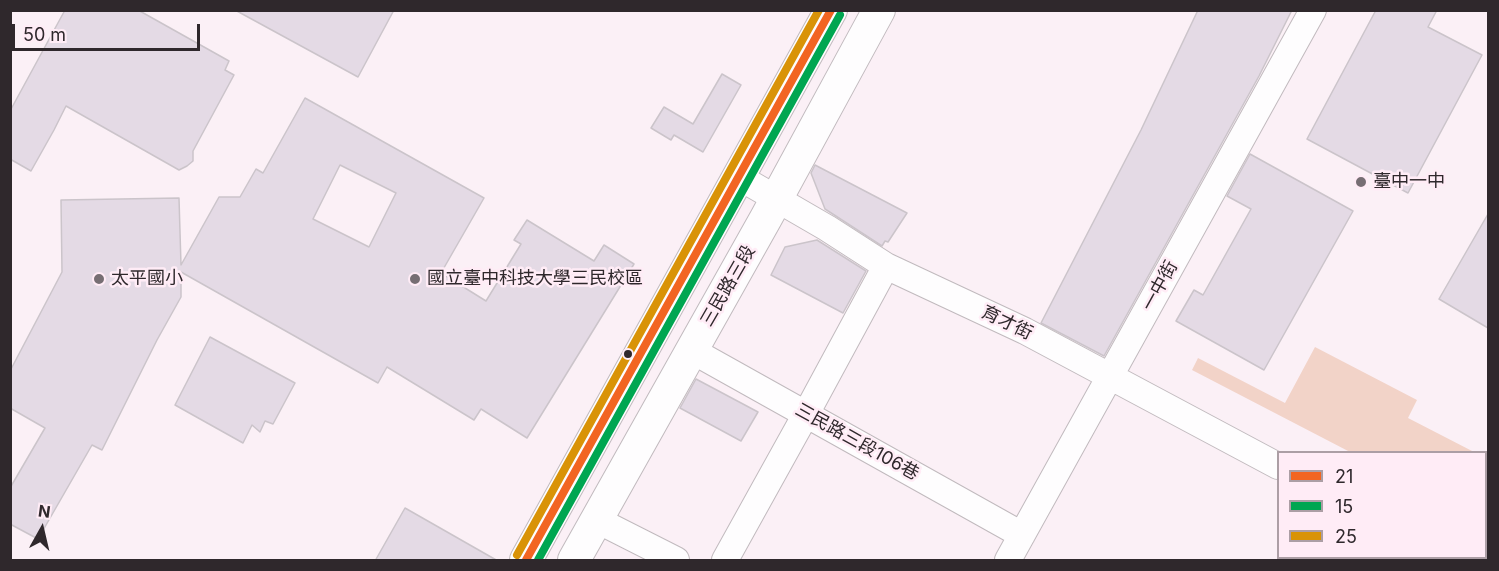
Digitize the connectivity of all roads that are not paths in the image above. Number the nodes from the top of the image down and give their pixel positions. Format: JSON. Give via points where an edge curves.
{"nodes":[{"id":1,"x":831,"y":10,"type":"edge"},
{"id":2,"x":879,"y":10,"type":"edge"},
{"id":3,"x":1313,"y":10,"type":"edge"},
{"id":4,"x":739,"y":177,"type":"junction"},
{"id":5,"x":776,"y":198,"type":"junction"},
{"id":6,"x":885,"y":266,"type":"junction"},
{"id":7,"x":691,"y":350,"type":"junction"},
{"id":8,"x":1110,"y":377,"type":"junction"},
{"id":9,"x":806,"y":414,"type":"junction"},
{"id":10,"x":1277,"y":465,"type":"edge"},
{"id":11,"x":597,"y":520,"type":"junction"},
{"id":12,"x":1022,"y":535,"type":"junction"},
{"id":13,"x":1450,"y":559,"type":"edge"},
{"id":14,"x":526,"y":561,"type":"edge"},
{"id":15,"x":574,"y":561,"type":"edge"},
{"id":16,"x":676,"y":561,"type":"edge"},
{"id":17,"x":725,"y":561,"type":"edge"},
{"id":18,"x":1008,"y":561,"type":"edge"},
{"id":19,"x":1456,"y":561,"type":"edge"}],
"edges":[{"from":1,"to":4,"type":"main road"},
{"from":2,"to":5,"type":"main road","name":"三民路三段"},
{"from":3,"to":8,"type":"street","name":"一中街"},
{"from":4,"to":5,"type":"street","name":"育才街"},
{"from":4,"to":14,"type":"main road"},
{"from":5,"to":6,"type":"street","name":"育才街"},
{"from":5,"to":7,"type":"main road","name":"三民路三段"},
{"from":6,"to":8,"type":"street","name":"育才街","via":[[1025,331]]},
{"from":6,"to":9,"type":"street"},
{"from":7,"to":9,"type":"street","name":"三民路三段106巷"},
{"from":7,"to":11,"type":"main road","name":"三民路三段"},
{"from":8,"to":10,"type":"street","name":"育才街"},
{"from":8,"to":12,"type":"street","name":"一中街"},
{"from":9,"to":12,"type":"street","name":"三民路三段106巷"},
{"from":9,"to":17,"type":"street"},
{"from":11,"to":15,"type":"main road","name":"三民路三段"},
{"from":11,"to":16,"type":"street"},
{"from":12,"to":18,"type":"street","name":"一中街"},
{"from":13,"to":19,"type":"street"}]}
